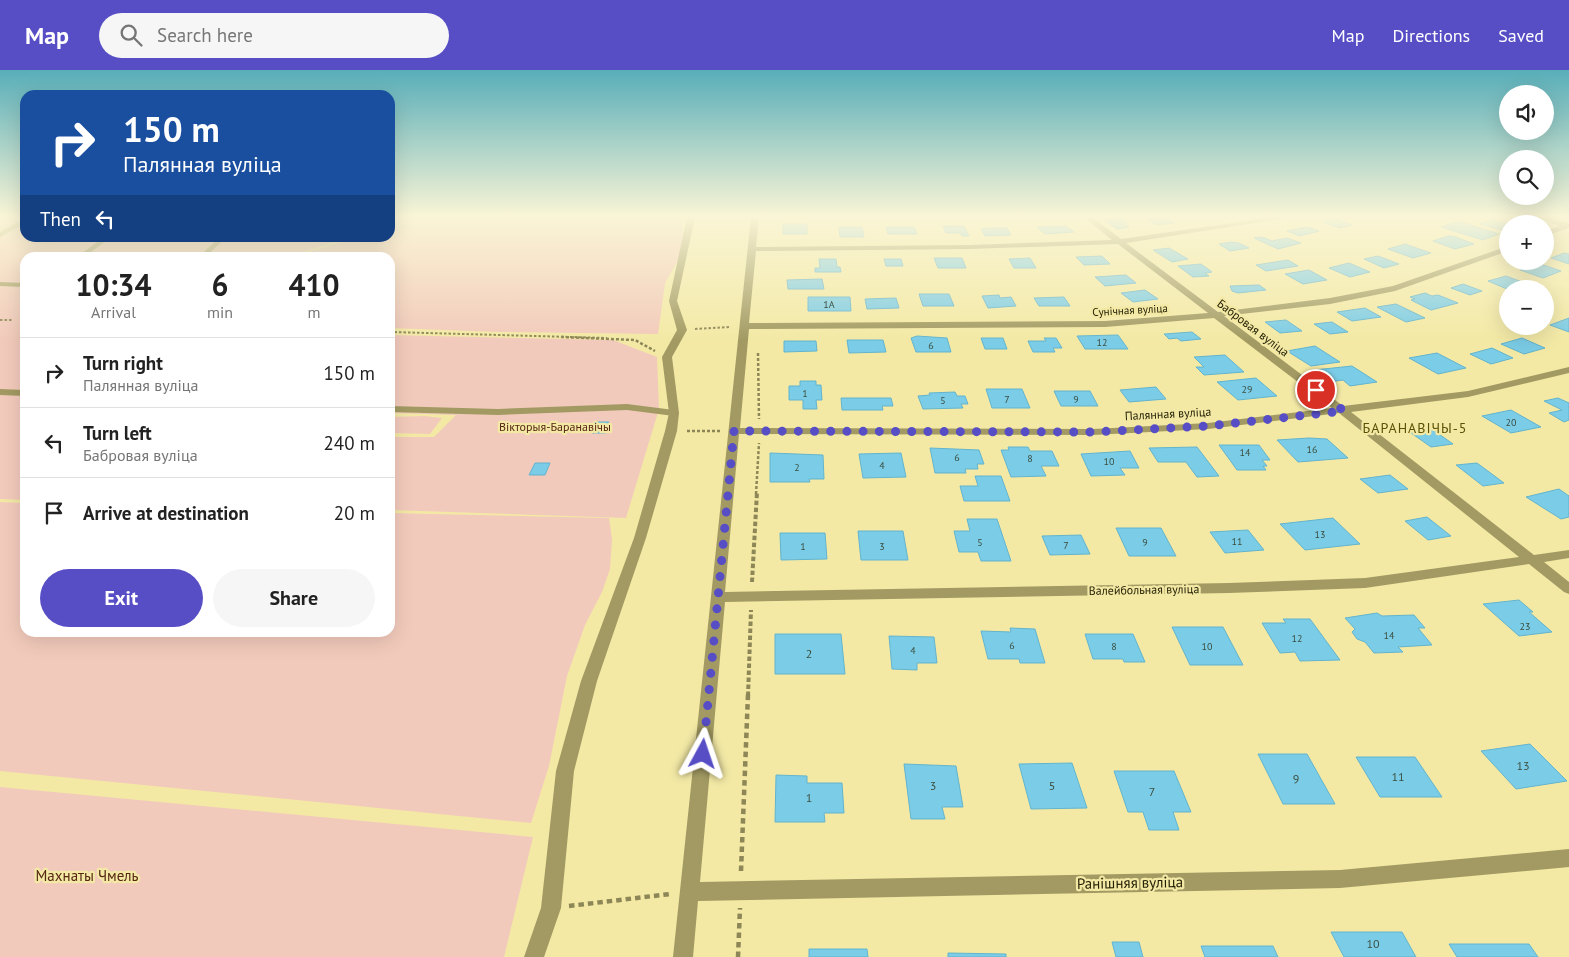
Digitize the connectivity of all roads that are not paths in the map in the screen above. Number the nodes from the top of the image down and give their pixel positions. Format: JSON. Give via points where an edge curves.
{"nodes":[{"id":1,"x":682,"y":258,"type":"edge"},
{"id":2,"x":750,"y":258,"type":"edge"},
{"id":3,"x":1140,"y":258,"type":"edge"},
{"id":4,"x":1479,"y":258,"type":"edge"},
{"id":5,"x":0,"y":284,"type":"edge"},
{"id":6,"x":20,"y":285,"type":"edge"},
{"id":7,"x":1214,"y":315,"type":"junction"},
{"id":8,"x":744,"y":326,"type":"junction"},
{"id":9,"x":1569,"y":370,"type":"edge"},
{"id":10,"x":0,"y":392,"type":"edge"},
{"id":11,"x":20,"y":393,"type":"edge"},
{"id":12,"x":395,"y":409,"type":"edge"},
{"id":13,"x":1344,"y":411,"type":"junction"},
{"id":14,"x":674,"y":413,"type":"junction"},
{"id":15,"x":734,"y":431,"type":"junction"},
{"id":16,"x":1569,"y":554,"type":"edge"},
{"id":17,"x":1533,"y":560,"type":"junction"},
{"id":18,"x":1569,"y":589,"type":"edge"},
{"id":19,"x":718,"y":597,"type":"junction"},
{"id":20,"x":1569,"y":858,"type":"edge"},
{"id":21,"x":690,"y":892,"type":"junction"},
{"id":22,"x":534,"y":957,"type":"edge"},
{"id":23,"x":683,"y":957,"type":"edge"}],
"edges":[{"from":1,"to":14,"type":"street","via":[[673,301],[682,330],[667,357]]},
{"from":2,"to":8,"type":"street"},
{"from":3,"to":7,"type":"street","name":"Бабровая вуліца"},
{"from":4,"to":7,"type":"street","name":"Сунічная вуліца","via":[[1395,288]]},
{"from":5,"to":6,"type":"lane"},
{"from":7,"to":8,"type":"street","name":"Сунічная вуліца","via":[[1105,324]]},
{"from":7,"to":13,"type":"street","name":"Бабровая вуліца"},
{"from":8,"to":15,"type":"street"},
{"from":9,"to":13,"type":"street","name":"Палянная вуліца","via":[[1468,394]]},
{"from":10,"to":11,"type":"lane"},
{"from":12,"to":14,"type":"lane","via":[[498,412],[627,407]]},
{"from":13,"to":15,"type":"street","name":"Палянная вуліца","via":[[1208,426],[1093,432]]},
{"from":13,"to":17,"type":"street","name":"Бабровая вуліца"},
{"from":14,"to":22,"type":"street","via":[[638,546],[589,681],[565,771],[551,908]]},
{"from":15,"to":19,"type":"street"},
{"from":16,"to":17,"type":"street","name":"Валейбольная вуліца"},
{"from":17,"to":18,"type":"street","name":"Бабровая вуліца"},
{"from":17,"to":19,"type":"street","name":"Валейбольная вуліца","via":[[1365,583]]},
{"from":19,"to":21,"type":"street"},
{"from":20,"to":21,"type":"street","name":"Ранішняя вуліца","via":[[1340,879]]},
{"from":21,"to":23,"type":"street"}]}
